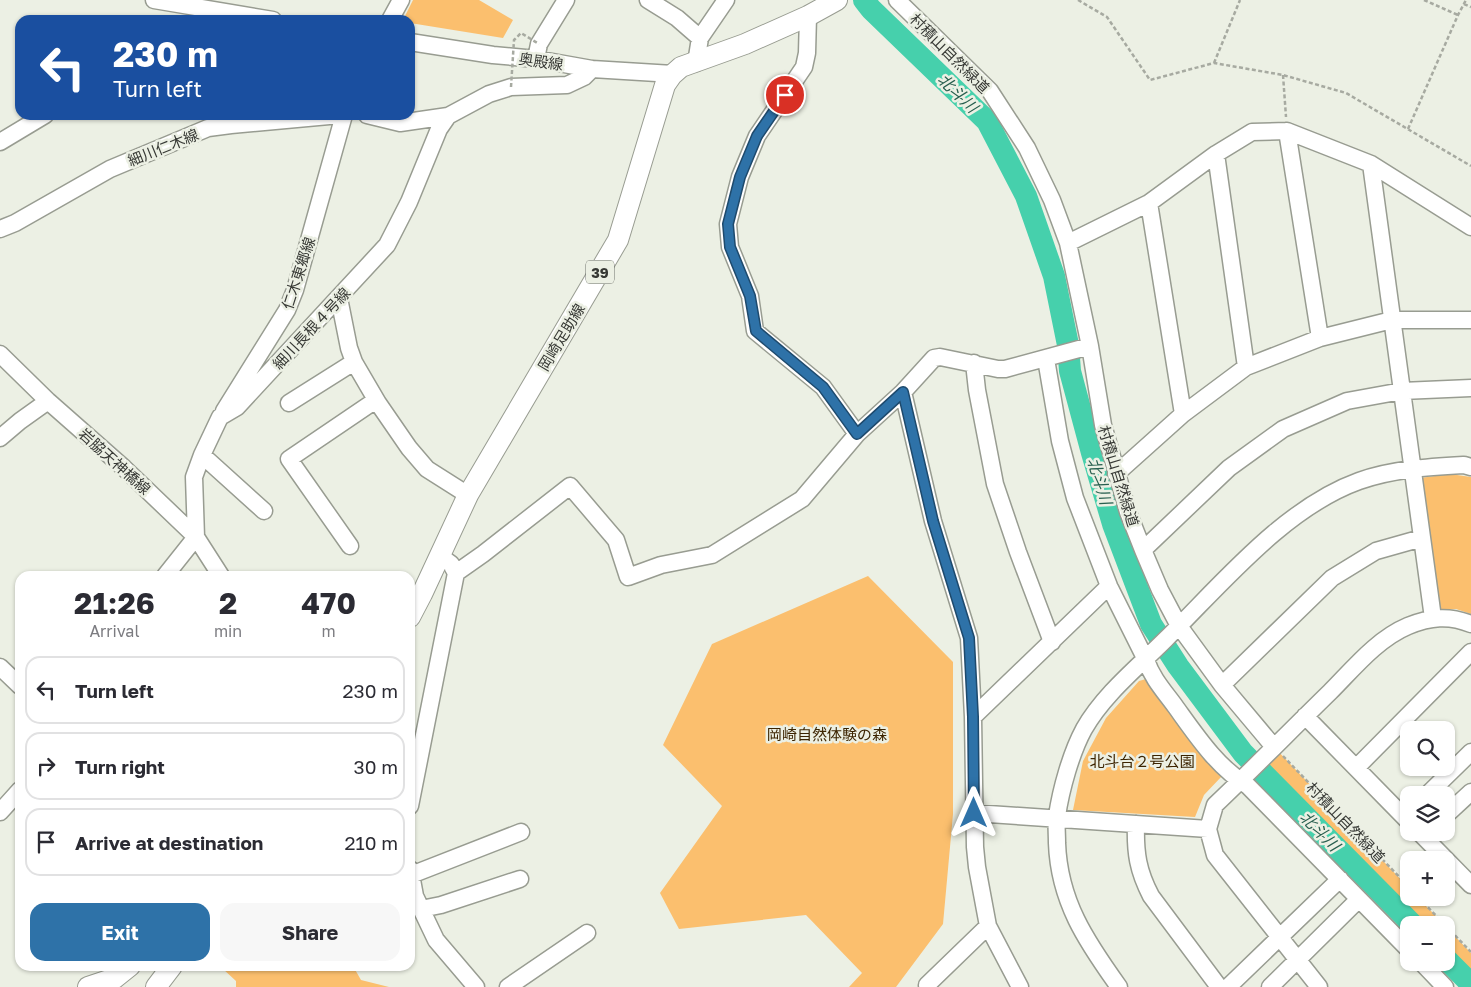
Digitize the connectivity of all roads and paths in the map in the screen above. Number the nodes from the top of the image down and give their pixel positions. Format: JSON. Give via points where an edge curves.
{"nodes":[{"id":1,"x":154,"y":0,"type":"edge"},
{"id":2,"x":401,"y":0,"type":"edge"},
{"id":3,"x":566,"y":0,"type":"edge"},
{"id":4,"x":648,"y":0,"type":"edge"},
{"id":5,"x":726,"y":0,"type":"edge"},
{"id":6,"x":837,"y":0,"type":"edge"},
{"id":7,"x":897,"y":0,"type":"edge"},
{"id":8,"x":1078,"y":0,"type":"edge"},
{"id":9,"x":1240,"y":0,"type":"edge"},
{"id":10,"x":1424,"y":0,"type":"edge"},
{"id":11,"x":1466,"y":0,"type":"edge"},
{"id":12,"x":172,"y":2,"type":"edge"},
{"id":13,"x":1464,"y":4,"type":"junction"},
{"id":14,"x":1471,"y":7,"type":"edge"},
{"id":15,"x":245,"y":15,"type":"edge"},
{"id":16,"x":393,"y":15,"type":"edge"},
{"id":17,"x":1458,"y":15,"type":"junction"},
{"id":18,"x":808,"y":16,"type":"junction"},
{"id":19,"x":700,"y":38,"type":"junction"},
{"id":20,"x":415,"y":43,"type":"edge"},
{"id":21,"x":538,"y":51,"type":"junction"},
{"id":22,"x":696,"y":63,"type":"junction"},
{"id":23,"x":1214,"y":63,"type":"junction"},
{"id":24,"x":592,"y":69,"type":"junction"},
{"id":25,"x":673,"y":74,"type":"junction"},
{"id":26,"x":1283,"y":75,"type":"junction"},
{"id":27,"x":512,"y":87,"type":"junction"},
{"id":28,"x":448,"y":116,"type":"junction"},
{"id":29,"x":37,"y":120,"type":"edge"},
{"id":30,"x":229,"y":120,"type":"edge"},
{"id":31,"x":341,"y":120,"type":"edge"},
{"id":32,"x":387,"y":120,"type":"edge"},
{"id":33,"x":1408,"y":129,"type":"junction"},
{"id":34,"x":1287,"y":131,"type":"junction"},
{"id":35,"x":0,"y":142,"type":"edge"},
{"id":36,"x":1216,"y":154,"type":"junction"},
{"id":37,"x":1371,"y":164,"type":"junction"},
{"id":38,"x":1471,"y":166,"type":"edge"},
{"id":39,"x":1149,"y":203,"type":"junction"},
{"id":40,"x":1471,"y":227,"type":"edge"},
{"id":41,"x":0,"y":229,"type":"edge"},
{"id":42,"x":1068,"y":243,"type":"junction"},
{"id":43,"x":339,"y":298,"type":"junction"},
{"id":44,"x":1392,"y":320,"type":"junction"},
{"id":45,"x":1471,"y":320,"type":"edge"},
{"id":46,"x":1320,"y":338,"type":"junction"},
{"id":47,"x":1086,"y":347,"type":"junction"},
{"id":48,"x":0,"y":354,"type":"edge"},
{"id":49,"x":1051,"y":357,"type":"junction"},
{"id":50,"x":354,"y":362,"type":"junction"},
{"id":51,"x":974,"y":363,"type":"junction"},
{"id":52,"x":1246,"y":367,"type":"junction"},
{"id":53,"x":1471,"y":388,"type":"edge"},
{"id":54,"x":1402,"y":391,"type":"junction"},
{"id":55,"x":903,"y":392,"type":"junction"},
{"id":56,"x":376,"y":400,"type":"junction"},
{"id":57,"x":48,"y":401,"type":"junction"},
{"id":58,"x":288,"y":403,"type":"dead end"},
{"id":59,"x":1183,"y":414,"type":"junction"},
{"id":60,"x":220,"y":417,"type":"junction"},
{"id":61,"x":857,"y":434,"type":"junction"},
{"id":62,"x":0,"y":438,"type":"edge"},
{"id":63,"x":202,"y":455,"type":"junction"},
{"id":64,"x":1471,"y":466,"type":"edge"},
{"id":65,"x":1412,"y":468,"type":"junction"},
{"id":66,"x":1116,"y":474,"type":"junction"},
{"id":67,"x":468,"y":495,"type":"junction"},
{"id":68,"x":264,"y":511,"type":"dead end"},
{"id":69,"x":196,"y":537,"type":"junction"},
{"id":70,"x":1422,"y":538,"type":"junction"},
{"id":71,"x":350,"y":546,"type":"dead end"},
{"id":72,"x":1143,"y":550,"type":"junction"},
{"id":73,"x":440,"y":556,"type":"junction"},
{"id":74,"x":169,"y":571,"type":"edge"},
{"id":75,"x":219,"y":571,"type":"edge"},
{"id":76,"x":456,"y":573,"type":"junction"},
{"id":77,"x":1109,"y":586,"type":"junction"},
{"id":78,"x":415,"y":605,"type":"edge"},
{"id":79,"x":1433,"y":618,"type":"junction"},
{"id":80,"x":1471,"y":624,"type":"edge"},
{"id":81,"x":1177,"y":629,"type":"junction"},
{"id":82,"x":1052,"y":642,"type":"junction"},
{"id":83,"x":1471,"y":652,"type":"edge"},
{"id":84,"x":1148,"y":658,"type":"junction"},
{"id":85,"x":0,"y":666,"type":"edge"},
{"id":86,"x":15,"y":681,"type":"edge"},
{"id":87,"x":1222,"y":685,"type":"junction"},
{"id":88,"x":1305,"y":716,"type":"junction"},
{"id":89,"x":973,"y":717,"type":"junction"},
{"id":90,"x":1271,"y":750,"type":"junction"},
{"id":91,"x":1471,"y":752,"type":"edge"},
{"id":92,"x":1356,"y":768,"type":"junction"},
{"id":93,"x":1243,"y":778,"type":"junction"},
{"id":94,"x":415,"y":781,"type":"edge"},
{"id":95,"x":1436,"y":786,"type":"edge"},
{"id":96,"x":1471,"y":792,"type":"edge"},
{"id":97,"x":15,"y":796,"type":"edge"},
{"id":98,"x":1455,"y":807,"type":"edge"},
{"id":99,"x":1400,"y":810,"type":"edge"},
{"id":100,"x":0,"y":812,"type":"edge"},
{"id":101,"x":974,"y":813,"type":"junction"},
{"id":102,"x":1057,"y":817,"type":"junction"},
{"id":103,"x":1136,"y":824,"type":"junction"},
{"id":104,"x":1208,"y":829,"type":"junction"},
{"id":105,"x":520,"y":832,"type":"dead end"},
{"id":106,"x":1430,"y":841,"type":"edge"},
{"id":107,"x":415,"y":870,"type":"edge"},
{"id":108,"x":1400,"y":878,"type":"edge"},
{"id":109,"x":520,"y":879,"type":"dead end"},
{"id":110,"x":1340,"y":879,"type":"junction"},
{"id":111,"x":1471,"y":885,"type":"edge"},
{"id":112,"x":415,"y":892,"type":"edge"},
{"id":113,"x":1360,"y":900,"type":"junction"},
{"id":114,"x":1427,"y":906,"type":"edge"},
{"id":115,"x":421,"y":909,"type":"junction"},
{"id":116,"x":1437,"y":916,"type":"edge"},
{"id":117,"x":988,"y":926,"type":"junction"},
{"id":118,"x":587,"y":933,"type":"dead end"},
{"id":119,"x":1455,"y":935,"type":"edge"},
{"id":120,"x":1280,"y":937,"type":"junction"},
{"id":121,"x":1400,"y":941,"type":"edge"},
{"id":122,"x":1471,"y":952,"type":"edge"},
{"id":123,"x":1298,"y":960,"type":"junction"},
{"id":124,"x":124,"y":971,"type":"edge"},
{"id":125,"x":168,"y":971,"type":"edge"},
{"id":126,"x":1430,"y":971,"type":"edge"},
{"id":127,"x":88,"y":987,"type":"edge"},
{"id":128,"x":156,"y":987,"type":"edge"},
{"id":129,"x":476,"y":987,"type":"edge"},
{"id":130,"x":508,"y":987,"type":"edge"},
{"id":131,"x":929,"y":987,"type":"edge"},
{"id":132,"x":1020,"y":987,"type":"edge"},
{"id":133,"x":1119,"y":987,"type":"edge"},
{"id":134,"x":1219,"y":987,"type":"edge"},
{"id":135,"x":1228,"y":987,"type":"edge"},
{"id":136,"x":1270,"y":987,"type":"edge"},
{"id":137,"x":1319,"y":987,"type":"edge"},
{"id":138,"x":1445,"y":987,"type":"edge"}],
"edges":[{"from":1,"to":12,"type":"street"},
{"from":2,"to":16,"type":"street"},
{"from":3,"to":21,"type":"street"},
{"from":4,"to":19,"type":"street","via":[[677,18]]},
{"from":5,"to":19,"type":"street"},
{"from":6,"to":18,"type":"main road"},
{"from":7,"to":42,"type":"street","name":"村積山自然緑道","via":[[990,91],[1026,148],[1052,200]]},
{"from":8,"to":23,"type":"path","via":[[1107,17],[1150,80]]},
{"from":9,"to":23,"type":"path"},
{"from":10,"to":17,"type":"path"},
{"from":11,"to":13,"type":"path"},
{"from":12,"to":15,"type":"street"},
{"from":13,"to":14,"type":"path"},
{"from":13,"to":17,"type":"path"},
{"from":17,"to":33,"type":"path"},
{"from":18,"to":22,"type":"main road"},
{"from":18,"to":61,"type":"street","via":[[804,67],[757,136],[740,177],[728,224],[730,247],[750,296],[756,331],[823,387]]},
{"from":19,"to":22,"type":"street"},
{"from":20,"to":21,"type":"street","name":"奥殿線","via":[[493,55]]},
{"from":21,"to":24,"type":"street","name":"奥殿線"},
{"from":21,"to":27,"type":"path","bridge":true,"via":[[521,33],[514,40]]},
{"from":22,"to":25,"type":"main road","via":[[681,67]]},
{"from":23,"to":26,"type":"path"},
{"from":24,"to":25,"type":"street","name":"奥殿線"},
{"from":24,"to":27,"type":"street","via":[[567,85]]},
{"from":25,"to":67,"type":"main road","name":"岡崎足助線","number":"39","via":[[666,85],[618,240]]},
{"from":26,"to":33,"type":"path","via":[[1346,93]]},
{"from":26,"to":34,"type":"path"},
{"from":27,"to":28,"type":"street","via":[[489,94]]},
{"from":28,"to":32,"type":"street","via":[[400,123]]},
{"from":28,"to":43,"type":"street","name":"細川長根４号線","via":[[439,129],[393,236]]},
{"from":29,"to":35,"type":"street"},
{"from":30,"to":41,"type":"street","name":"細川仁木線","via":[[110,169]]},
{"from":31,"to":60,"type":"street","name":"仁木東郷線","via":[[293,297]]},
{"from":33,"to":38,"type":"path"},
{"from":34,"to":36,"type":"street","via":[[1252,132]]},
{"from":34,"to":37,"type":"street"},
{"from":34,"to":46,"type":"street"},
{"from":36,"to":39,"type":"street"},
{"from":36,"to":52,"type":"street"},
{"from":37,"to":40,"type":"street"},
{"from":37,"to":44,"type":"street"},
{"from":39,"to":42,"type":"street"},
{"from":39,"to":59,"type":"street"},
{"from":42,"to":47,"type":"street","name":"村積山自然緑道"},
{"from":43,"to":50,"type":"street","via":[[348,348]]},
{"from":43,"to":60,"type":"street","name":"細川長根４号線","via":[[237,407]]},
{"from":44,"to":45,"type":"street"},
{"from":44,"to":46,"type":"street"},
{"from":44,"to":54,"type":"street"},
{"from":46,"to":52,"type":"street"},
{"from":47,"to":49,"type":"street"},
{"from":47,"to":66,"type":"street","name":"村積山自然緑道"},
{"from":48,"to":57,"type":"street","name":"岩脇天神橋線"},
{"from":49,"to":51,"type":"street","via":[[1005,369]]},
{"from":49,"to":77,"type":"street","via":[[1060,441],[1075,498]]},
{"from":50,"to":56,"type":"street"},
{"from":50,"to":58,"type":"street"},
{"from":51,"to":55,"type":"street","via":[[940,356],[934,358]]},
{"from":51,"to":82,"type":"street","via":[[995,484]]},
{"from":52,"to":59,"type":"street"},
{"from":53,"to":54,"type":"street"},
{"from":54,"to":65,"type":"street"},
{"from":54,"to":72,"type":"street","via":[[1347,401],[1283,429],[1229,468]]},
{"from":55,"to":61,"type":"street"},
{"from":55,"to":89,"type":"street","via":[[933,521],[969,638]]},
{"from":56,"to":67,"type":"street","via":[[408,448],[427,469]]},
{"from":56,"to":71,"type":"street","via":[[288,459]]},
{"from":57,"to":62,"type":"street"},
{"from":57,"to":69,"type":"street","name":"岩脇天神橋線"},
{"from":59,"to":66,"type":"street"},
{"from":60,"to":63,"type":"street"},
{"from":61,"to":76,"type":"street","via":[[802,499],[712,555],[661,565],[628,577],[616,540],[570,486]]},
{"from":63,"to":68,"type":"street"},
{"from":63,"to":69,"type":"street","via":[[194,477]]},
{"from":64,"to":65,"type":"street"},
{"from":65,"to":70,"type":"street"},
{"from":65,"to":81,"type":"street","via":[[1359,481],[1319,500],[1276,530]]},
{"from":66,"to":72,"type":"street","name":"村積山自然緑道"},
{"from":67,"to":73,"type":"main road","name":"岡崎足助線","number":"39"},
{"from":69,"to":74,"type":"street"},
{"from":69,"to":75,"type":"street","name":"岩脇天神橋線"},
{"from":70,"to":79,"type":"street"},
{"from":70,"to":87,"type":"street","via":[[1376,551],[1332,578]]},
{"from":72,"to":81,"type":"street","name":"村積山自然緑道"},
{"from":73,"to":76,"type":"street","via":[[451,564]]},
{"from":73,"to":78,"type":"main road","name":"岡崎足助線","number":"39"},
{"from":76,"to":94,"type":"street"},
{"from":77,"to":82,"type":"street"},
{"from":77,"to":84,"type":"street"},
{"from":79,"to":80,"type":"street","via":[[1459,619]]},
{"from":79,"to":88,"type":"street","via":[[1407,626],[1384,640]]},
{"from":81,"to":84,"type":"street"},
{"from":81,"to":87,"type":"street","name":"村積山自然緑道"},
{"from":82,"to":89,"type":"street"},
{"from":83,"to":92,"type":"street"},
{"from":84,"to":93,"type":"street","via":[[1150,672],[1195,733],[1221,764]]},
{"from":84,"to":102,"type":"street","via":[[1109,697],[1084,730],[1071,760]]},
{"from":85,"to":86,"type":"street"},
{"from":87,"to":90,"type":"street","name":"村積山自然緑道"},
{"from":88,"to":90,"type":"street"},
{"from":88,"to":92,"type":"street"},
{"from":89,"to":101,"type":"street"},
{"from":90,"to":93,"type":"street"},
{"from":90,"to":108,"type":"path","name":"村積山自然緑道"},
{"from":91,"to":95,"type":"street"},
{"from":92,"to":99,"type":"street"},
{"from":93,"to":104,"type":"street","via":[[1215,805]]},
{"from":93,"to":110,"type":"street"},
{"from":96,"to":98,"type":"street"},
{"from":97,"to":100,"type":"street"},
{"from":101,"to":102,"type":"street"},
{"from":101,"to":117,"type":"street","via":[[977,868]]},
{"from":102,"to":103,"type":"street"},
{"from":102,"to":133,"type":"street","via":[[1058,862],[1068,903],[1093,952]]},
{"from":103,"to":104,"type":"street"},
{"from":103,"to":134,"type":"street","via":[[1136,859],[1145,885]]},
{"from":104,"to":120,"type":"street","via":[[1215,856]]},
{"from":105,"to":107,"type":"street"},
{"from":106,"to":111,"type":"street"},
{"from":109,"to":115,"type":"street"},
{"from":110,"to":113,"type":"street"},
{"from":110,"to":120,"type":"street"},
{"from":112,"to":115,"type":"street"},
{"from":113,"to":121,"type":"street"},
{"from":113,"to":123,"type":"street"},
{"from":114,"to":116,"type":"path"},
{"from":115,"to":129,"type":"street","via":[[436,940]]},
{"from":117,"to":131,"type":"street","via":[[927,985]]},
{"from":117,"to":132,"type":"street"},
{"from":118,"to":130,"type":"street"},
{"from":119,"to":122,"type":"path"},
{"from":120,"to":123,"type":"street"},
{"from":120,"to":135,"type":"street"},
{"from":123,"to":136,"type":"street"},
{"from":123,"to":137,"type":"street"},
{"from":124,"to":127,"type":"main road","via":[[115,978]]},
{"from":125,"to":128,"type":"main road"},
{"from":126,"to":138,"type":"street"}]}
